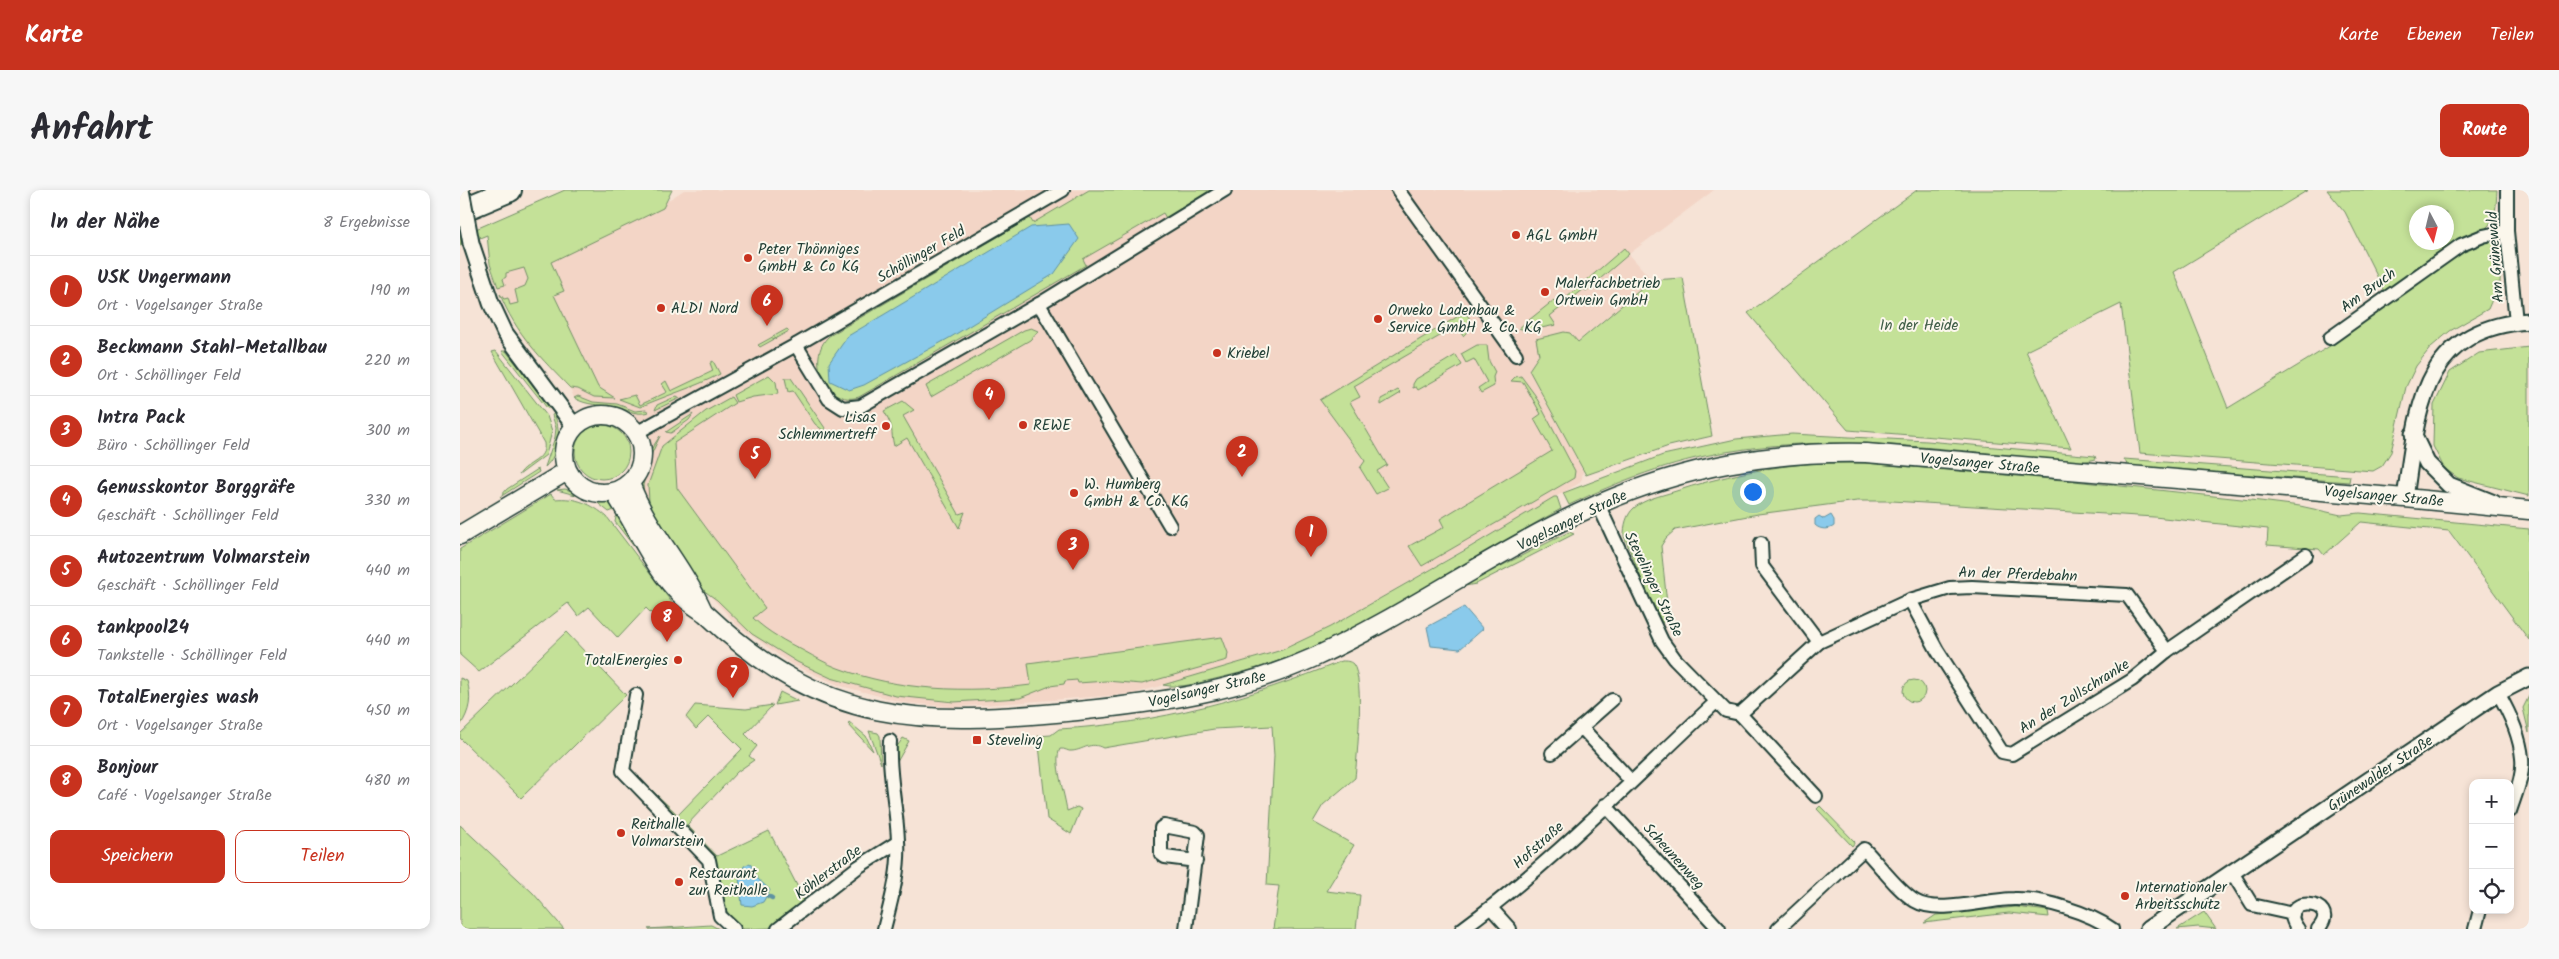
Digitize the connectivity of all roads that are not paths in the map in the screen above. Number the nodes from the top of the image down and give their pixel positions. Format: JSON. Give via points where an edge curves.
{"nodes":[{"id":1,"x":461,"y":190,"type":"edge"},
{"id":2,"x":510,"y":190,"type":"edge"},
{"id":3,"x":1063,"y":190,"type":"edge"},
{"id":4,"x":1225,"y":190,"type":"edge"},
{"id":5,"x":1398,"y":190,"type":"edge"},
{"id":6,"x":2507,"y":190,"type":"edge"},
{"id":7,"x":460,"y":211,"type":"edge"},
{"id":8,"x":2506,"y":231,"type":"junction"},
{"id":9,"x":1039,"y":304,"type":"junction"},
{"id":10,"x":2523,"y":322,"type":"edge"},
{"id":11,"x":2330,"y":338,"type":"dead end"},
{"id":12,"x":796,"y":346,"type":"junction"},
{"id":13,"x":1516,"y":355,"type":"dead end"},
{"id":14,"x":575,"y":427,"type":"junction"},
{"id":15,"x":636,"y":433,"type":"junction"},
{"id":16,"x":2413,"y":433,"type":"junction"},
{"id":17,"x":568,"y":471,"type":"junction"},
{"id":18,"x":630,"y":482,"type":"junction"},
{"id":19,"x":614,"y":492,"type":"junction"},
{"id":20,"x":2405,"y":498,"type":"junction"},
{"id":21,"x":1598,"y":504,"type":"junction"},
{"id":22,"x":2507,"y":508,"type":"junction"},
{"id":23,"x":2529,"y":510,"type":"edge"},
{"id":24,"x":1170,"y":526,"type":"dead end"},
{"id":25,"x":460,"y":535,"type":"edge"},
{"id":26,"x":1761,"y":543,"type":"dead end"},
{"id":27,"x":2306,"y":555,"type":"dead end"},
{"id":28,"x":1910,"y":600,"type":"junction"},
{"id":29,"x":703,"y":611,"type":"junction"},
{"id":30,"x":1819,"y":642,"type":"junction"},
{"id":31,"x":2167,"y":652,"type":"junction"},
{"id":32,"x":2529,"y":677,"type":"edge"},
{"id":33,"x":2498,"y":693,"type":"junction"},
{"id":34,"x":636,"y":695,"type":"dead end"},
{"id":35,"x":1612,"y":700,"type":"dead end"},
{"id":36,"x":1716,"y":702,"type":"junction"},
{"id":37,"x":1740,"y":714,"type":"junction"},
{"id":38,"x":1581,"y":727,"type":"junction"},
{"id":39,"x":890,"y":741,"type":"dead end"},
{"id":40,"x":1552,"y":753,"type":"dead end"},
{"id":41,"x":1631,"y":781,"type":"junction"},
{"id":42,"x":1816,"y":796,"type":"dead end"},
{"id":43,"x":2514,"y":799,"type":"edge"},
{"id":44,"x":1605,"y":805,"type":"junction"},
{"id":45,"x":898,"y":842,"type":"junction"},
{"id":46,"x":1196,"y":862,"type":"dead end"},
{"id":47,"x":2233,"y":874,"type":"junction"},
{"id":48,"x":1491,"y":908,"type":"junction"},
{"id":49,"x":2293,"y":914,"type":"junction"},
{"id":50,"x":2479,"y":914,"type":"edge"},
{"id":51,"x":734,"y":929,"type":"edge"},
{"id":52,"x":778,"y":929,"type":"edge"},
{"id":53,"x":884,"y":929,"type":"edge"},
{"id":54,"x":1186,"y":929,"type":"edge"},
{"id":55,"x":1462,"y":929,"type":"edge"},
{"id":56,"x":1510,"y":929,"type":"edge"},
{"id":57,"x":1719,"y":929,"type":"edge"},
{"id":58,"x":1778,"y":929,"type":"edge"},
{"id":59,"x":2112,"y":929,"type":"edge"},
{"id":60,"x":2148,"y":929,"type":"edge"},
{"id":61,"x":2298,"y":929,"type":"edge"},
{"id":62,"x":2318,"y":929,"type":"edge"},
{"id":63,"x":2475,"y":929,"type":"edge"}],
"edges":[{"from":1,"to":14,"type":"street","bridge":true,"via":[[471,243],[484,285],[505,333]]},
{"from":2,"to":7,"type":"highway"},
{"from":3,"to":12,"type":"street","name":"Schöllinger Feld"},
{"from":4,"to":9,"type":"street"},
{"from":5,"to":13,"type":"street"},
{"from":6,"to":8,"type":"street","name":"Am Grünewald"},
{"from":8,"to":10,"type":"street","name":"Am Grünewald"},
{"from":8,"to":11,"type":"street","name":"Am Bruch","via":[[2461,245]]},
{"from":9,"to":12,"type":"street","via":[[851,409],[829,400]]},
{"from":9,"to":24,"type":"street"},
{"from":10,"to":16,"type":"street","via":[[2494,326],[2448,354],[2432,374]]},
{"from":12,"to":15,"type":"street","name":"Schöllinger Feld"},
{"from":14,"to":15,"type":"main road","via":[[589,418],[604,415],[622,420]]},
{"from":14,"to":17,"type":"main road","via":[[565,444]]},
{"from":15,"to":18,"type":"main road","via":[[642,453],[640,465]]},
{"from":16,"to":20,"type":"street"},
{"from":16,"to":22,"type":"street","via":[[2427,462],[2449,485]]},
{"from":17,"to":19,"type":"main road","via":[[584,488],[600,493]]},
{"from":17,"to":25,"type":"main road"},
{"from":18,"to":19,"type":"main road"},
{"from":18,"to":29,"type":"main road","name":"Vogelsanger Straße","via":[[647,521],[692,587]]},
{"from":19,"to":29,"type":"main road","name":"Vogelsanger Straße","via":[[664,573],[683,597]]},
{"from":20,"to":21,"type":"main road","name":"Vogelsanger Straße","via":[[1822,452],[1726,464],[1647,486]]},
{"from":20,"to":22,"type":"main road","name":"Vogelsanger Straße"},
{"from":21,"to":29,"type":"main road","name":"Vogelsanger Straße","via":[[1504,553],[1356,638],[1311,659],[1228,687],[1125,706],[975,720],[918,717],[865,708],[807,688],[772,668],[740,645]]},
{"from":21,"to":36,"type":"street","name":"Stevelinger Straße","via":[[1662,641]]},
{"from":22,"to":23,"type":"main road","name":"Vogelsanger Straße"},
{"from":26,"to":30,"type":"street","via":[[1762,566]]},
{"from":27,"to":31,"type":"street","name":"An der Zollschranke"},
{"from":28,"to":30,"type":"street","name":"An der Pferdebahn"},
{"from":28,"to":31,"type":"street","name":"An der Pferdebahn","via":[[1950,588],[1972,587],[2127,595]]},
{"from":28,"to":31,"type":"street","name":"An der Zollschranke","via":[[1937,650],[2002,752],[2012,754],[2059,726],[2132,680]]},
{"from":30,"to":37,"type":"street","name":"An der Pferdebahn"},
{"from":32,"to":33,"type":"street","name":"Grünewalder Straße"},
{"from":33,"to":43,"type":"street","via":[[2510,713],[2522,759],[2521,777]]},
{"from":33,"to":47,"type":"street","name":"Grünewalder Straße"},
{"from":34,"to":51,"type":"street","via":[[623,771],[709,860],[720,916]]},
{"from":35,"to":38,"type":"street"},
{"from":36,"to":37,"type":"street","name":"Stevelinger Straße","via":[[1726,711]]},
{"from":36,"to":41,"type":"street","name":"Hofstraße"},
{"from":37,"to":42,"type":"street","name":"Stevelinger Straße"},
{"from":38,"to":40,"type":"street"},
{"from":38,"to":41,"type":"street"},
{"from":39,"to":45,"type":"street"},
{"from":41,"to":44,"type":"street","name":"Hofstraße"},
{"from":44,"to":48,"type":"street","name":"Hofstraße"},
{"from":44,"to":57,"type":"street","name":"Scheunenweg"},
{"from":45,"to":52,"type":"street","name":"Köhlerstraße","via":[[858,867]]},
{"from":45,"to":53,"type":"street","via":[[898,864]]},
{"from":46,"to":54,"type":"street"},
{"from":47,"to":49,"type":"street","via":[[2252,905]]},
{"from":47,"to":60,"type":"street","name":"Grünewalder Straße"},
{"from":48,"to":55,"type":"street","name":"Hofstraße"},
{"from":48,"to":56,"type":"street"},
{"from":49,"to":61,"type":"street"},
{"from":49,"to":62,"type":"street","via":[[2302,904],[2315,905],[2323,916]]},
{"from":50,"to":63,"type":"street"},
{"from":58,"to":59,"type":"street","via":[[1864,849],[1907,894],[1926,904],[1950,906],[2017,899],[2076,911],[2098,919]]}]}
